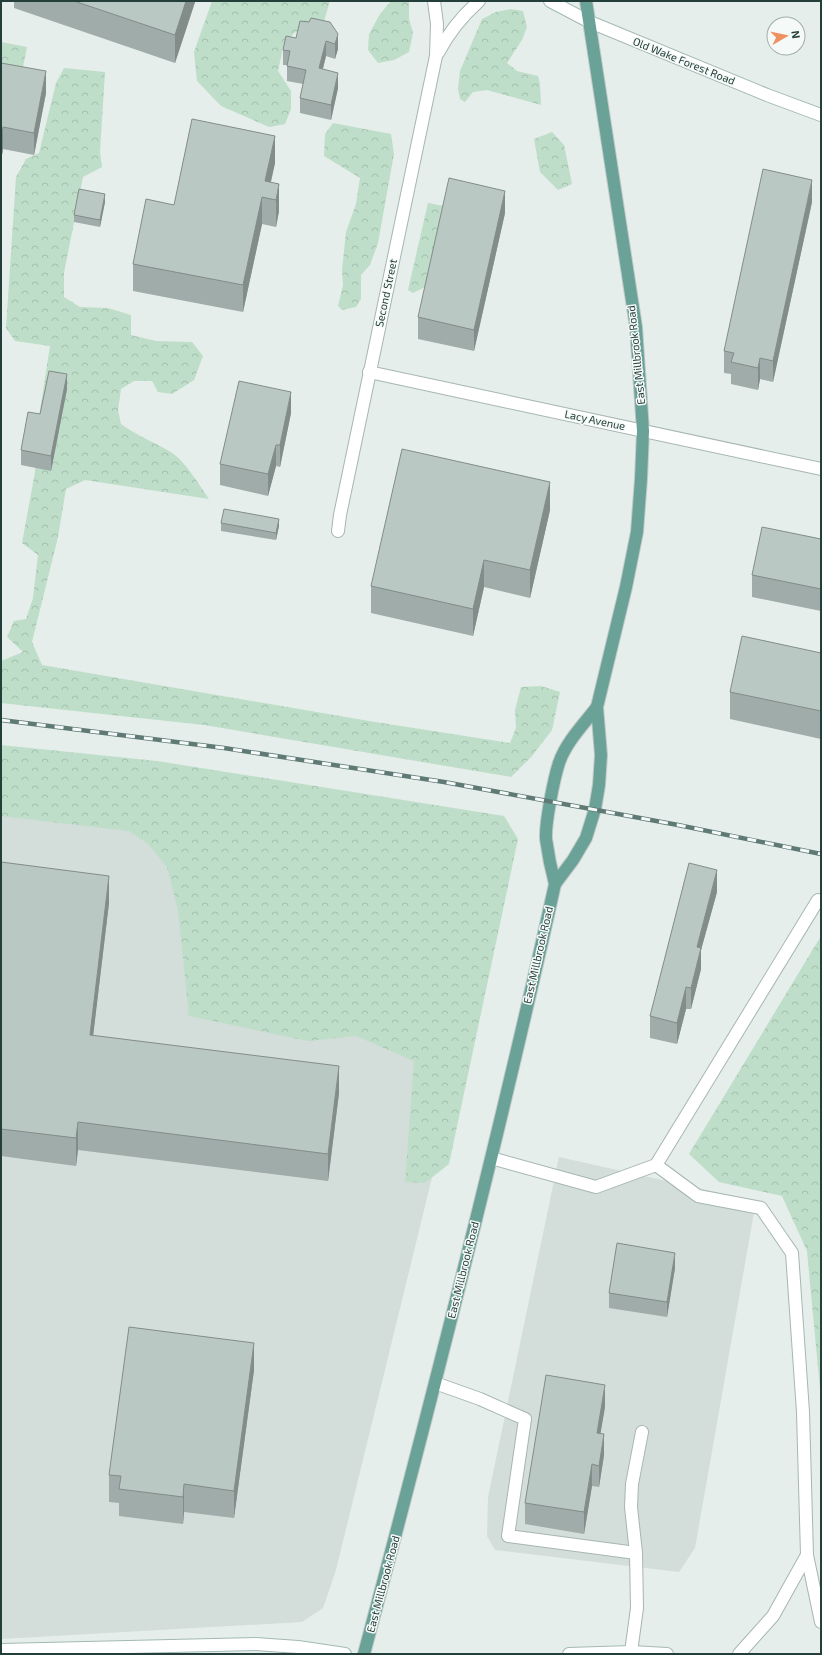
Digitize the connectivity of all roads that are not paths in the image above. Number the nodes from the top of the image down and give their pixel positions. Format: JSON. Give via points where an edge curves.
{"nodes":[{"id":1,"x":434,"y":1,"type":"edge"},
{"id":2,"x":479,"y":1,"type":"edge"},
{"id":3,"x":550,"y":1,"type":"edge"},
{"id":4,"x":586,"y":1,"type":"edge"},
{"id":5,"x":590,"y":22,"type":"junction"},
{"id":6,"x":436,"y":56,"type":"junction"},
{"id":7,"x":821,"y":115,"type":"edge"},
{"id":8,"x":369,"y":372,"type":"junction"},
{"id":9,"x":643,"y":431,"type":"junction"},
{"id":10,"x":821,"y":469,"type":"edge"},
{"id":11,"x":338,"y":531,"type":"dead end"},
{"id":12,"x":597,"y":707,"type":"junction"},
{"id":13,"x":555,"y":884,"type":"junction"},
{"id":14,"x":818,"y":900,"type":"dead end"},
{"id":15,"x":491,"y":1158,"type":"junction"},
{"id":16,"x":656,"y":1164,"type":"junction"},
{"id":17,"x":435,"y":1383,"type":"junction"},
{"id":18,"x":642,"y":1432,"type":"dead end"},
{"id":19,"x":636,"y":1553,"type":"junction"},
{"id":20,"x":807,"y":1555,"type":"junction"},
{"id":21,"x":821,"y":1622,"type":"edge"},
{"id":22,"x":1,"y":1650,"type":"edge"},
{"id":23,"x":631,"y":1652,"type":"junction"},
{"id":24,"x":345,"y":1654,"type":"edge"},
{"id":25,"x":364,"y":1654,"type":"edge"},
{"id":26,"x":569,"y":1654,"type":"edge"},
{"id":27,"x":667,"y":1654,"type":"edge"},
{"id":28,"x":739,"y":1654,"type":"edge"}],
"edges":[{"from":1,"to":6,"type":"street","name":"Second Street","via":[[437,24]]},
{"from":2,"to":6,"type":"street","name":"Second Street","via":[[457,22]]},
{"from":3,"to":5,"type":"street","name":"Old Wake Forest Road"},
{"from":4,"to":5,"type":"main road","name":"East Millbrook Road"},
{"from":5,"to":7,"type":"street","name":"Old Wake Forest Road"},
{"from":5,"to":9,"type":"main road","name":"East Millbrook Road","via":[[636,327]]},
{"from":6,"to":8,"type":"street","name":"Second Street"},
{"from":8,"to":9,"type":"street","name":"Lacy Avenue"},
{"from":8,"to":11,"type":"street","name":"Second Street"},
{"from":9,"to":10,"type":"street","name":"Lacy Avenue"},
{"from":9,"to":12,"type":"main road","name":"East Millbrook Road","via":[[637,532]]},
{"from":12,"to":13,"type":"main road","name":"East Millbrook Road","via":[[601,755],[594,809],[586,838]]},
{"from":12,"to":13,"type":"main road","name":"East Millbrook Road","via":[[567,746],[559,762],[546,837]]},
{"from":13,"to":15,"type":"main road","name":"East Millbrook Road"},
{"from":14,"to":16,"type":"street"},
{"from":15,"to":16,"type":"street","via":[[596,1187]]},
{"from":15,"to":17,"type":"main road","name":"East Millbrook Road"},
{"from":16,"to":20,"type":"street","via":[[698,1196],[761,1208],[792,1253],[803,1412]]},
{"from":17,"to":19,"type":"street","via":[[525,1419],[508,1536]]},
{"from":17,"to":25,"type":"main road","name":"East Millbrook Road"},
{"from":18,"to":19,"type":"street","via":[[632,1484],[631,1507]]},
{"from":19,"to":23,"type":"street","via":[[638,1608]]},
{"from":20,"to":21,"type":"street"},
{"from":20,"to":28,"type":"street","via":[[773,1616]]},
{"from":22,"to":24,"type":"street","via":[[256,1644],[298,1646]]},
{"from":23,"to":26,"type":"street"},
{"from":23,"to":27,"type":"street"}]}
